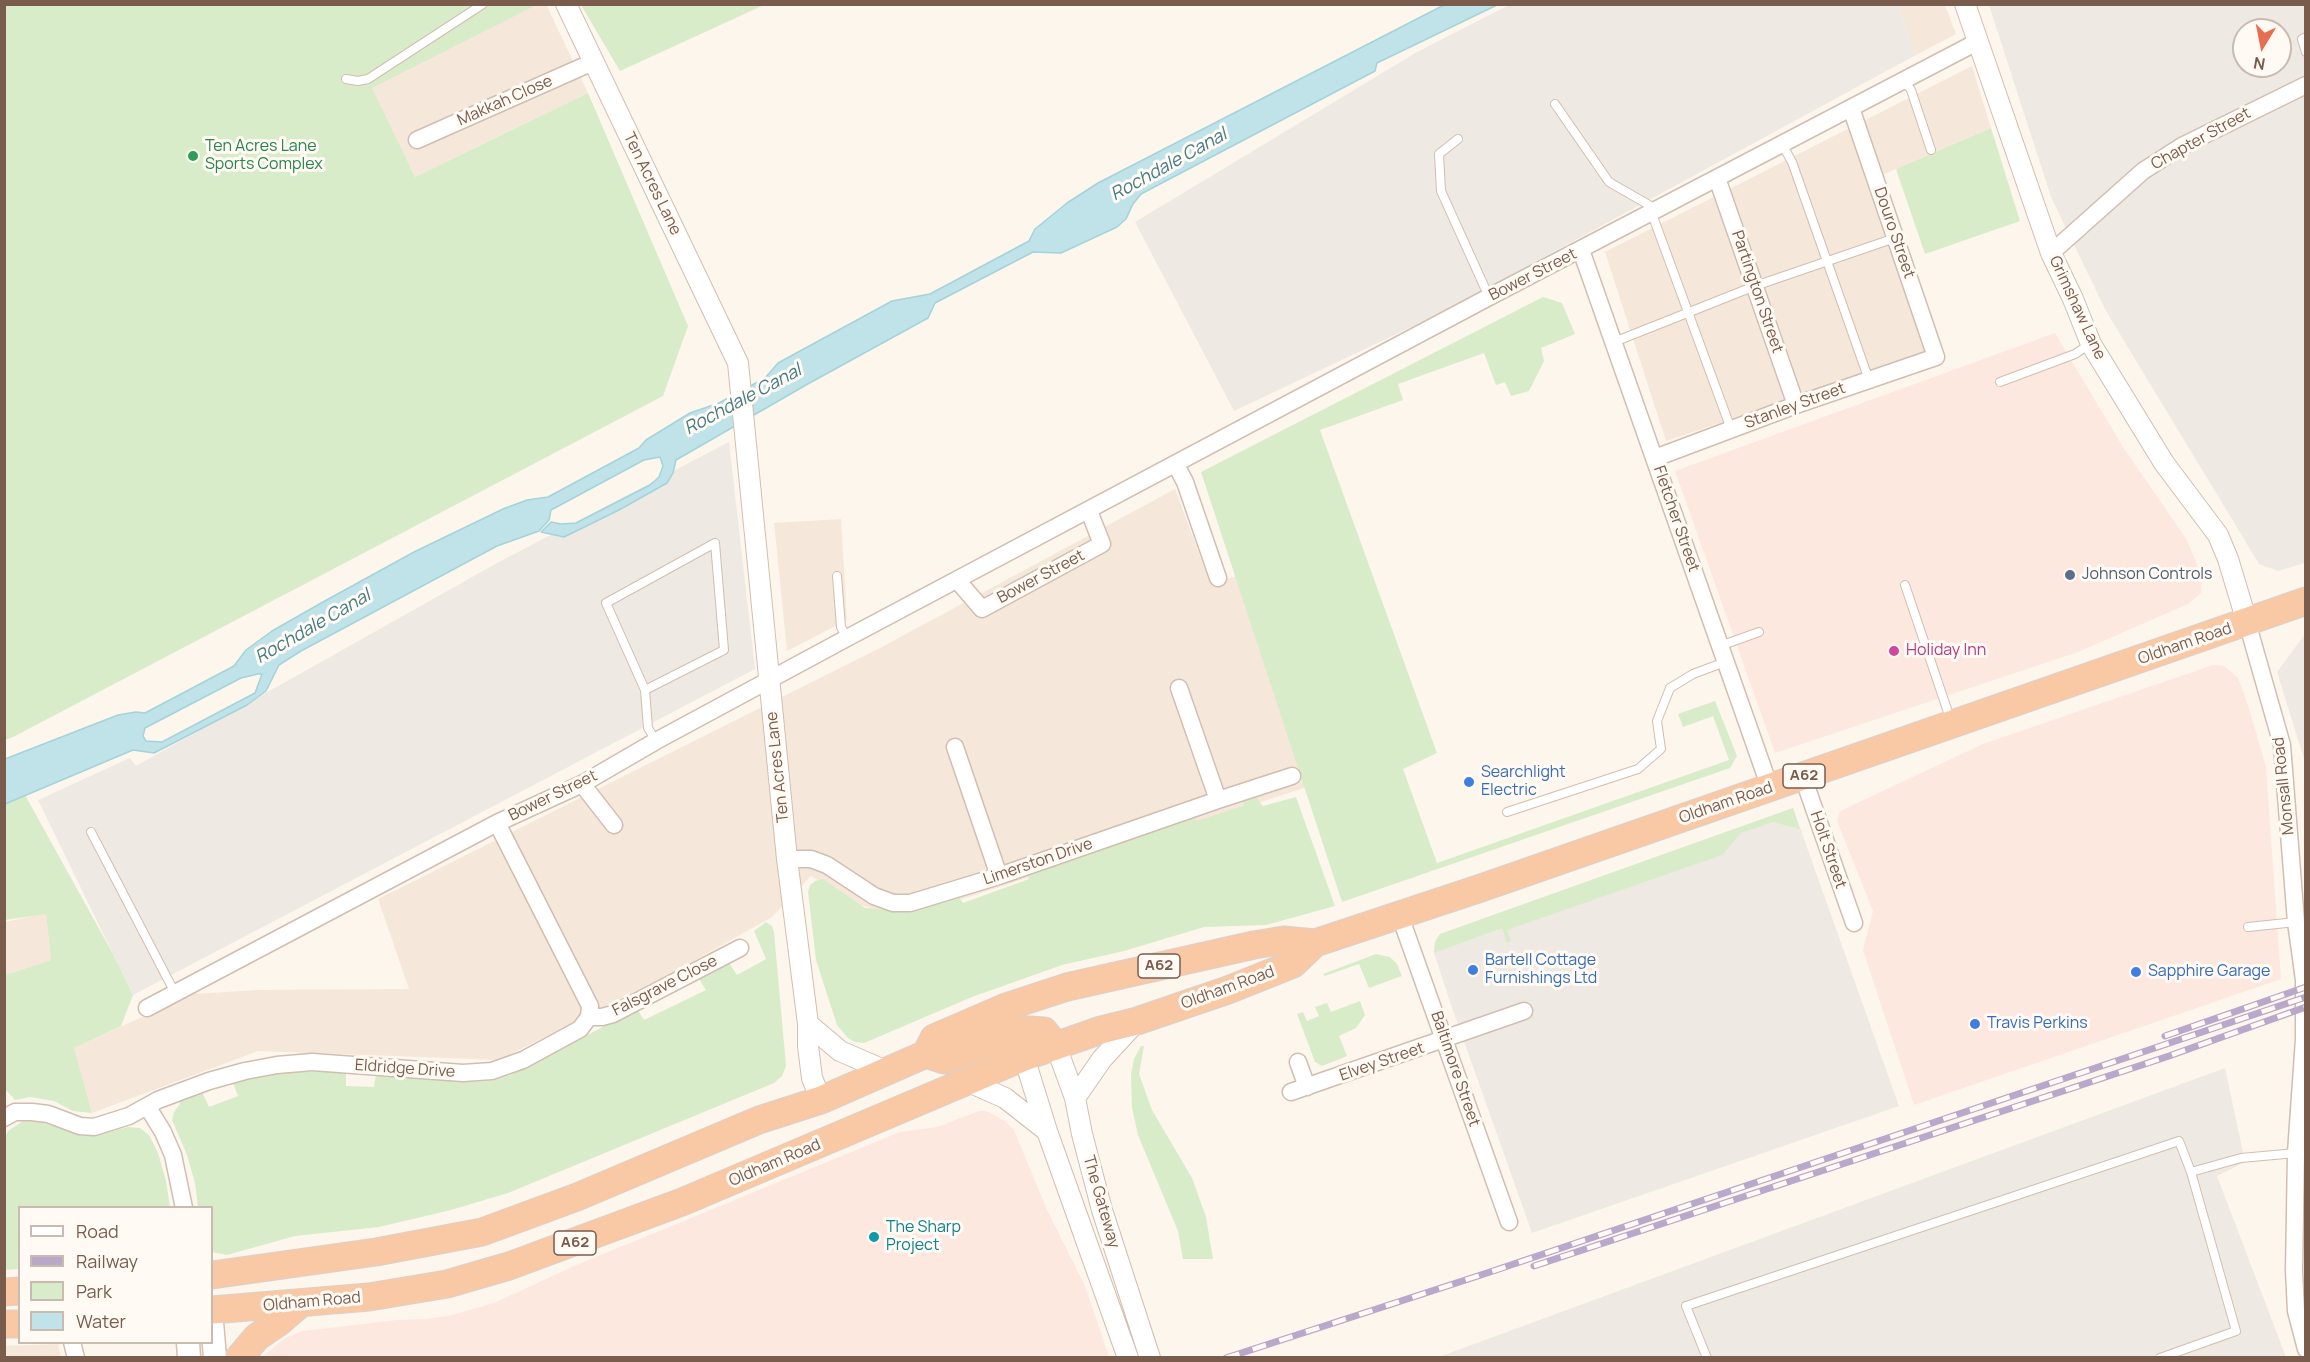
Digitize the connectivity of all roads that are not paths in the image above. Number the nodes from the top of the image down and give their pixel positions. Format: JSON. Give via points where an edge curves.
{"nodes":[{"id":1,"x":483,"y":4,"type":"edge"},
{"id":2,"x":566,"y":4,"type":"edge"},
{"id":3,"x":1965,"y":4,"type":"edge"},
{"id":4,"x":2306,"y":37,"type":"edge"},
{"id":5,"x":1977,"y":42,"type":"junction"},
{"id":6,"x":2306,"y":52,"type":"edge"},
{"id":7,"x":593,"y":62,"type":"junction"},
{"id":8,"x":346,"y":79,"type":"dead end"},
{"id":9,"x":1904,"y":81,"type":"junction"},
{"id":10,"x":2306,"y":85,"type":"edge"},
{"id":11,"x":1555,"y":104,"type":"dead end"},
{"id":12,"x":1851,"y":108,"type":"junction"},
{"id":13,"x":1458,"y":139,"type":"dead end"},
{"id":14,"x":417,"y":140,"type":"dead end"},
{"id":15,"x":1782,"y":144,"type":"junction"},
{"id":16,"x":1931,"y":150,"type":"dead end"},
{"id":17,"x":1717,"y":178,"type":"junction"},
{"id":18,"x":1655,"y":212,"type":"junction"},
{"id":19,"x":1895,"y":238,"type":"junction"},
{"id":20,"x":1581,"y":250,"type":"junction"},
{"id":21,"x":2051,"y":253,"type":"junction"},
{"id":22,"x":1826,"y":261,"type":"junction"},
{"id":23,"x":1755,"y":286,"type":"junction"},
{"id":24,"x":1489,"y":297,"type":"junction"},
{"id":25,"x":1688,"y":312,"type":"junction"},
{"id":26,"x":1614,"y":342,"type":"junction"},
{"id":27,"x":2091,"y":344,"type":"junction"},
{"id":28,"x":1936,"y":357,"type":"joint"},
{"id":29,"x":1869,"y":380,"type":"junction"},
{"id":30,"x":2000,"y":382,"type":"dead end"},
{"id":31,"x":1796,"y":405,"type":"junction"},
{"id":32,"x":1731,"y":429,"type":"junction"},
{"id":33,"x":1655,"y":458,"type":"junction"},
{"id":34,"x":1176,"y":465,"type":"junction"},
{"id":35,"x":1089,"y":511,"type":"junction"},
{"id":36,"x":837,"y":576,"type":"dead end"},
{"id":37,"x":1218,"y":578,"type":"dead end"},
{"id":38,"x":957,"y":580,"type":"junction"},
{"id":39,"x":1905,"y":585,"type":"dead end"},
{"id":40,"x":2306,"y":601,"type":"edge"},
{"id":41,"x":2247,"y":622,"type":"junction"},
{"id":42,"x":1759,"y":632,"type":"dead end"},
{"id":43,"x":847,"y":638,"type":"junction"},
{"id":44,"x":1723,"y":654,"type":"junction"},
{"id":45,"x":769,"y":680,"type":"junction"},
{"id":46,"x":1179,"y":688,"type":"dead end"},
{"id":47,"x":645,"y":690,"type":"junction"},
{"id":48,"x":1952,"y":725,"type":"junction"},
{"id":49,"x":656,"y":741,"type":"junction"},
{"id":50,"x":955,"y":747,"type":"dead end"},
{"id":51,"x":1293,"y":776,"type":"dead end"},
{"id":52,"x":1803,"y":777,"type":"junction"},
{"id":53,"x":582,"y":784,"type":"junction"},
{"id":54,"x":1770,"y":788,"type":"junction"},
{"id":55,"x":1218,"y":800,"type":"junction"},
{"id":56,"x":1507,"y":812,"type":"dead end"},
{"id":57,"x":497,"y":824,"type":"junction"},
{"id":58,"x":614,"y":825,"type":"dead end"},
{"id":59,"x":91,"y":832,"type":"dead end"},
{"id":60,"x":787,"y":859,"type":"junction"},
{"id":61,"x":999,"y":876,"type":"junction"},
{"id":62,"x":2300,"y":883,"type":"edge"},
{"id":63,"x":1400,"y":916,"type":"junction"},
{"id":64,"x":1854,"y":922,"type":"dead end"},
{"id":65,"x":2296,"y":922,"type":"junction"},
{"id":66,"x":2248,"y":927,"type":"dead end"},
{"id":67,"x":1315,"y":943,"type":"junction"},
{"id":68,"x":740,"y":948,"type":"dead end"},
{"id":69,"x":175,"y":993,"type":"junction"},
{"id":70,"x":147,"y":1008,"type":"dead end"},
{"id":71,"x":1524,"y":1011,"type":"dead end"},
{"id":72,"x":589,"y":1017,"type":"junction"},
{"id":73,"x":1010,"y":1019,"type":"junction"},
{"id":74,"x":1137,"y":1021,"type":"junction"},
{"id":75,"x":808,"y":1024,"type":"junction"},
{"id":76,"x":2305,"y":1039,"type":"edge"},
{"id":77,"x":1445,"y":1040,"type":"junction"},
{"id":78,"x":1056,"y":1046,"type":"junction"},
{"id":79,"x":1024,"y":1058,"type":"junction"},
{"id":80,"x":1298,"y":1062,"type":"dead end"},
{"id":81,"x":886,"y":1071,"type":"junction"},
{"id":82,"x":969,"y":1082,"type":"junction"},
{"id":83,"x":1075,"y":1098,"type":"junction"},
{"id":84,"x":821,"y":1100,"type":"junction"},
{"id":85,"x":147,"y":1106,"type":"junction"},
{"id":86,"x":4,"y":1118,"type":"edge"},
{"id":87,"x":1047,"y":1131,"type":"junction"},
{"id":88,"x":837,"y":1137,"type":"junction"},
{"id":89,"x":2296,"y":1154,"type":"junction"},
{"id":90,"x":2191,"y":1172,"type":"junction"},
{"id":91,"x":184,"y":1206,"type":"edge"},
{"id":92,"x":1509,"y":1222,"type":"dead end"},
{"id":93,"x":213,"y":1275,"type":"edge"},
{"id":94,"x":300,"y":1304,"type":"junction"},
{"id":95,"x":213,"y":1310,"type":"edge"},
{"id":96,"x":2301,"y":1310,"type":"edge"},
{"id":97,"x":213,"y":1334,"type":"edge"},
{"id":98,"x":2306,"y":1349,"type":"edge"},
{"id":99,"x":215,"y":1358,"type":"edge"},
{"id":100,"x":239,"y":1358,"type":"edge"},
{"id":101,"x":1128,"y":1358,"type":"edge"},
{"id":102,"x":1150,"y":1358,"type":"edge"},
{"id":103,"x":1707,"y":1358,"type":"edge"},
{"id":104,"x":2160,"y":1358,"type":"edge"}],
"edges":[{"from":1,"to":8,"type":"lane","via":[[368,79]]},
{"from":2,"to":7,"type":"street","name":"Ten Acres Lane"},
{"from":3,"to":5,"type":"street","name":"Grimshaw Lane"},
{"from":4,"to":6,"type":"lane","via":[[2302,39]]},
{"from":5,"to":9,"type":"street","name":"Bower Street"},
{"from":5,"to":21,"type":"street","name":"Grimshaw Lane"},
{"from":7,"to":14,"type":"street","name":"Makkah Close"},
{"from":7,"to":45,"type":"street","name":"Ten Acres Lane","via":[[738,363]]},
{"from":9,"to":12,"type":"street","name":"Bower Street"},
{"from":9,"to":16,"type":"lane","via":[[1911,90]]},
{"from":10,"to":21,"type":"street","name":"Chapter Street","via":[[2182,146],[2143,171]]},
{"from":11,"to":18,"type":"lane","via":[[1609,182]]},
{"from":12,"to":15,"type":"street","name":"Bower Street"},
{"from":12,"to":19,"type":"street","name":"Douro Street"},
{"from":13,"to":24,"type":"lane","via":[[1439,154],[1441,191]]},
{"from":15,"to":17,"type":"street","name":"Bower Street"},
{"from":15,"to":22,"type":"lane","via":[[1792,162]]},
{"from":17,"to":18,"type":"street","name":"Bower Street"},
{"from":17,"to":23,"type":"street","name":"Partington Street"},
{"from":18,"to":20,"type":"street","name":"Bower Street"},
{"from":18,"to":25,"type":"lane"},
{"from":19,"to":22,"type":"lane"},
{"from":19,"to":28,"type":"street","name":"Douro Street"},
{"from":20,"to":24,"type":"street","name":"Bower Street"},
{"from":20,"to":26,"type":"street","name":"Fletcher Street"},
{"from":21,"to":27,"type":"street","name":"Grimshaw Lane"},
{"from":22,"to":23,"type":"lane"},
{"from":22,"to":29,"type":"lane"},
{"from":23,"to":25,"type":"lane"},
{"from":23,"to":31,"type":"street","name":"Partington Street"},
{"from":24,"to":34,"type":"street","name":"Bower Street"},
{"from":25,"to":26,"type":"lane"},
{"from":25,"to":32,"type":"lane"},
{"from":26,"to":33,"type":"street","name":"Fletcher Street"},
{"from":27,"to":30,"type":"lane","via":[[2075,354]]},
{"from":27,"to":41,"type":"street","name":"Grimshaw Lane","via":[[2164,463],[2218,536]]},
{"from":28,"to":29,"type":"street","name":"Stanley Street"},
{"from":29,"to":31,"type":"street","name":"Stanley Street"},
{"from":31,"to":32,"type":"street","name":"Stanley Street"},
{"from":32,"to":33,"type":"street","name":"Stanley Street"},
{"from":33,"to":44,"type":"street","name":"Fletcher Street"},
{"from":34,"to":35,"type":"street","name":"Bower Street"},
{"from":34,"to":37,"type":"street"},
{"from":35,"to":38,"type":"street","name":"Bower Street"},
{"from":35,"to":38,"type":"street","name":"Bower Street","via":[[1102,544],[982,609]]},
{"from":36,"to":43,"type":"lane","via":[[842,627]]},
{"from":38,"to":43,"type":"street","name":"Bower Street"},
{"from":39,"to":48,"type":"lane"},
{"from":40,"to":41,"type":"highway","name":"Oldham Road","number":"A62"},
{"from":41,"to":48,"type":"highway","name":"Oldham Road","number":"A62"},
{"from":41,"to":62,"type":"street","name":"Monsall Road","via":[[2282,745]]},
{"from":42,"to":44,"type":"lane"},
{"from":43,"to":45,"type":"street","name":"Bower Street"},
{"from":44,"to":54,"type":"street","name":"Fletcher Street"},
{"from":44,"to":56,"type":"lane","via":[[1670,688],[1657,720],[1661,749],[1638,769]]},
{"from":45,"to":49,"type":"street","name":"Bower Street"},
{"from":45,"to":60,"type":"street","name":"Ten Acres Lane"},
{"from":46,"to":55,"type":"street"},
{"from":47,"to":47,"type":"lane","via":[[606,603],[715,543],[724,650]]},
{"from":47,"to":49,"type":"lane","via":[[648,728]]},
{"from":48,"to":52,"type":"highway","name":"Oldham Road","number":"A62"},
{"from":49,"to":53,"type":"street","name":"Bower Street"},
{"from":50,"to":61,"type":"street"},
{"from":51,"to":55,"type":"street","name":"Limerston Drive"},
{"from":52,"to":54,"type":"highway","name":"Oldham Road","number":"A62"},
{"from":52,"to":64,"type":"street","name":"Holt Street"},
{"from":53,"to":57,"type":"street","name":"Bower Street"},
{"from":53,"to":58,"type":"street"},
{"from":54,"to":63,"type":"highway","name":"Oldham Road","number":"A62"},
{"from":55,"to":61,"type":"street","name":"Limerston Drive"},
{"from":57,"to":69,"type":"street","name":"Bower Street"},
{"from":57,"to":72,"type":"street","via":[[590,1006]]},
{"from":59,"to":69,"type":"lane"},
{"from":60,"to":61,"type":"street","name":"Limerston Drive","via":[[811,859],[827,865],[874,896],[893,903],[910,903]]},
{"from":60,"to":75,"type":"street","name":"Ten Acres Lane"},
{"from":62,"to":65,"type":"street","name":"Monsall Road"},
{"from":63,"to":67,"type":"highway","name":"Oldham Road","number":"A62"},
{"from":63,"to":77,"type":"street","name":"Baltimore Street"},
{"from":65,"to":66,"type":"lane"},
{"from":65,"to":76,"type":"street","name":"Monsall Road","via":[[2304,980]]},
{"from":67,"to":73,"type":"highway","name":"Oldham Road","number":"A62","via":[[1284,940],[1254,945],[1067,987]]},
{"from":67,"to":74,"type":"highway","name":"Oldham Road","number":"A62","via":[[1293,964]]},
{"from":68,"to":72,"type":"street","name":"Falsgrave Close","via":[[613,1014]]},
{"from":69,"to":70,"type":"street","name":"Bower Street"},
{"from":71,"to":77,"type":"street","name":"Elvey Street"},
{"from":72,"to":85,"type":"street","name":"Eldridge Drive","via":[[580,1029],[555,1044],[492,1071],[463,1073],[312,1062],[277,1065],[209,1081]]},
{"from":73,"to":78,"type":"highway","via":[[1028,1030],[1044,1031]]},
{"from":73,"to":79,"type":"highway"},
{"from":73,"to":81,"type":"highway","name":"Oldham Road","number":"A62","via":[[944,1060],[926,1054]]},
{"from":74,"to":78,"type":"highway","name":"Oldham Road","number":"A62"},
{"from":74,"to":83,"type":"street","via":[[1102,1059]]},
{"from":75,"to":81,"type":"street","via":[[840,1051]]},
{"from":75,"to":84,"type":"street","name":"Ten Acres Lane","via":[[812,1078]]},
{"from":76,"to":89,"type":"street","name":"Monsall Road"},
{"from":77,"to":80,"type":"street","name":"Elvey Street","via":[[1299,1090]]},
{"from":77,"to":92,"type":"street","name":"Baltimore Street"},
{"from":78,"to":79,"type":"highway","name":"Oldham Road","number":"A62"},
{"from":78,"to":83,"type":"street","name":"The Gateway"},
{"from":79,"to":82,"type":"highway","name":"Oldham Road","number":"A62"},
{"from":79,"to":87,"type":"street","name":"The Gateway"},
{"from":81,"to":84,"type":"highway","number":"A62"},
{"from":82,"to":87,"type":"street","via":[[1005,1098]]},
{"from":82,"to":88,"type":"highway","name":"Oldham Road","number":"A62"},
{"from":83,"to":102,"type":"street","name":"The Gateway","via":[[1102,1210]]},
{"from":84,"to":88,"type":"highway"},
{"from":84,"to":93,"type":"highway","number":"A62","via":[[759,1120],[577,1197],[482,1232],[376,1252]]},
{"from":85,"to":86,"type":"street","name":"Eldridge Drive","via":[[94,1127],[32,1112],[15,1112]]},
{"from":85,"to":91,"type":"street","via":[[173,1155]]},
{"from":87,"to":101,"type":"street","name":"The Gateway"},
{"from":88,"to":94,"type":"highway","name":"Oldham Road","number":"A62","via":[[682,1202],[509,1266],[447,1284]]},
{"from":89,"to":90,"type":"lane","via":[[2241,1158]]},
{"from":89,"to":96,"type":"street","name":"Monsall Road","via":[[2294,1271]]},
{"from":90,"to":103,"type":"lane","via":[[2179,1141],[1686,1306]]},
{"from":90,"to":104,"type":"lane","via":[[2236,1331]]},
{"from":94,"to":95,"type":"highway","name":"Oldham Road","number":"A62"},
{"from":94,"to":100,"type":"highway","via":[[257,1337]]},
{"from":96,"to":98,"type":"street","name":"Monsall Road"},
{"from":97,"to":99,"type":"main road"}]}
